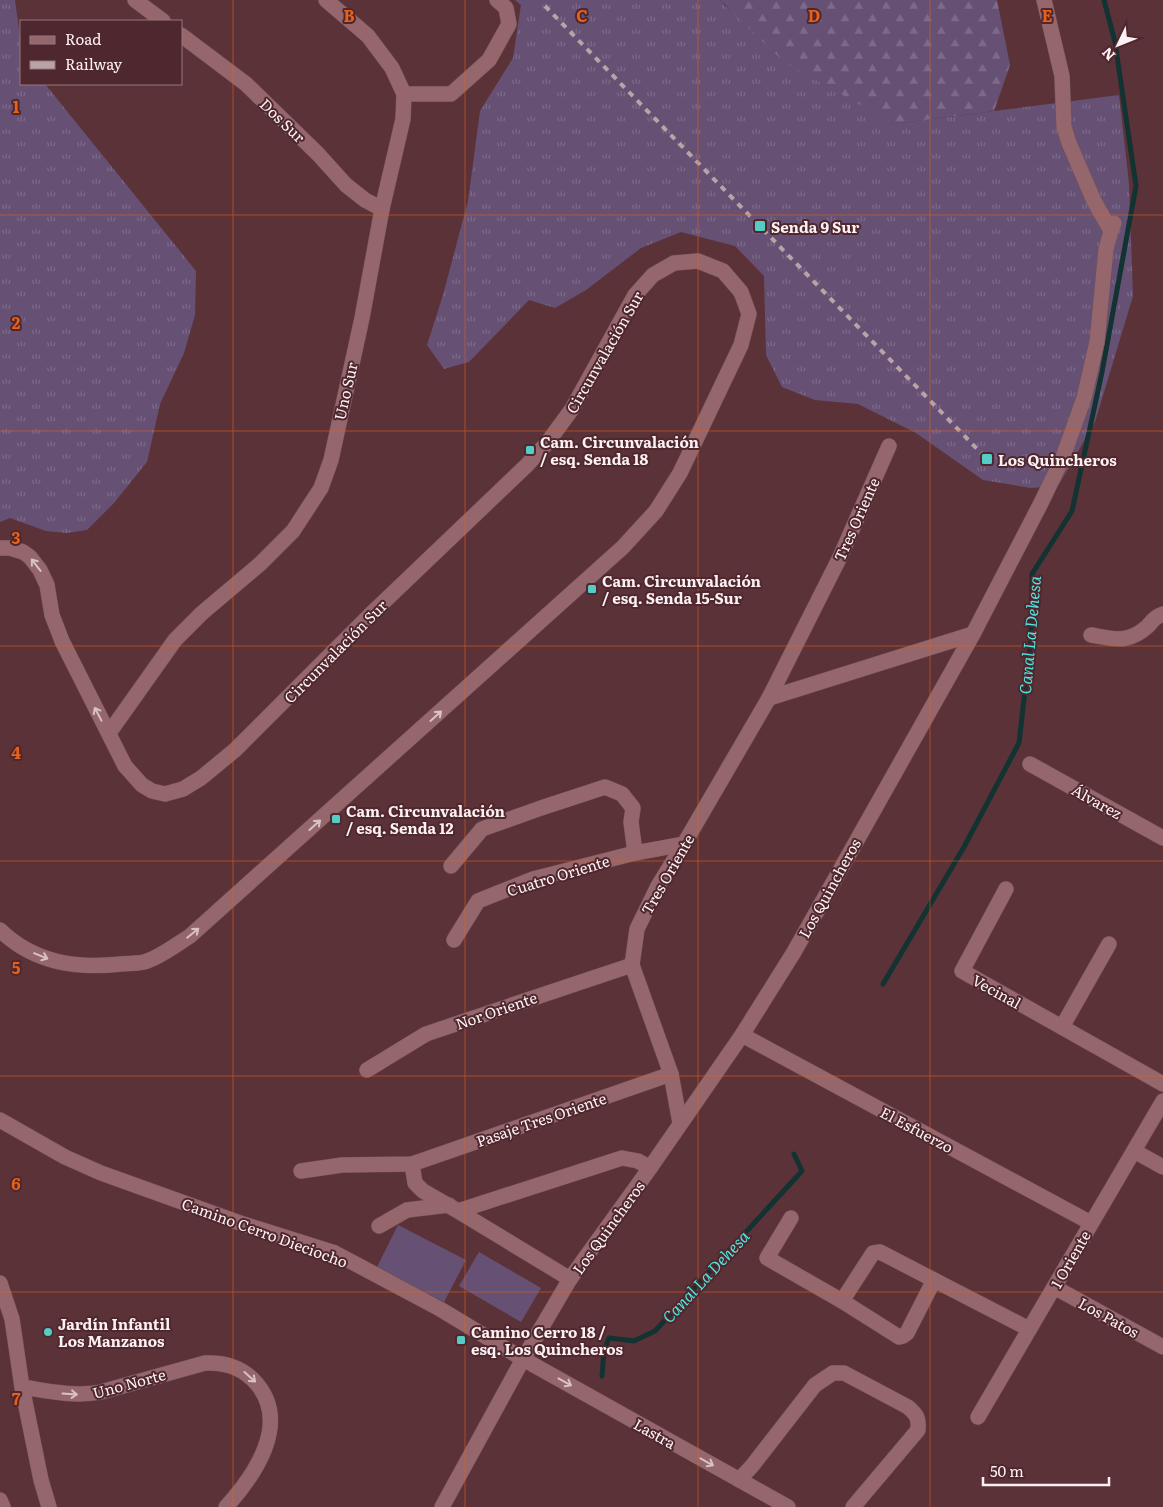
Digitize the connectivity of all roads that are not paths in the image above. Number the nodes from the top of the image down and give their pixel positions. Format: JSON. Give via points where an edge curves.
{"nodes":[{"id":1,"x":135,"y":0,"type":"edge"},
{"id":2,"x":326,"y":0,"type":"edge"},
{"id":3,"x":497,"y":0,"type":"edge"},
{"id":4,"x":1044,"y":0,"type":"edge"},
{"id":5,"x":162,"y":20,"type":"edge"},
{"id":6,"x":182,"y":35,"type":"edge"},
{"id":7,"x":404,"y":94,"type":"junction"},
{"id":8,"x":382,"y":209,"type":"junction"},
{"id":9,"x":889,"y":446,"type":"dead end"},
{"id":10,"x":0,"y":548,"type":"edge"},
{"id":11,"x":1163,"y":614,"type":"edge"},
{"id":12,"x":973,"y":634,"type":"junction"},
{"id":13,"x":1091,"y":635,"type":"dead end"},
{"id":14,"x":769,"y":698,"type":"junction"},
{"id":15,"x":109,"y":733,"type":"junction"},
{"id":16,"x":1030,"y":764,"type":"dead end"},
{"id":17,"x":1163,"y":838,"type":"edge"},
{"id":18,"x":684,"y":844,"type":"junction"},
{"id":19,"x":635,"y":853,"type":"junction"},
{"id":20,"x":451,"y":866,"type":"dead end"},
{"id":21,"x":1006,"y":889,"type":"dead end"},
{"id":22,"x":0,"y":930,"type":"edge"},
{"id":23,"x":454,"y":940,"type":"dead end"},
{"id":24,"x":1109,"y":944,"type":"dead end"},
{"id":25,"x":632,"y":965,"type":"junction"},
{"id":26,"x":1062,"y":1027,"type":"junction"},
{"id":27,"x":742,"y":1035,"type":"junction"},
{"id":28,"x":367,"y":1070,"type":"dead end"},
{"id":29,"x":671,"y":1074,"type":"junction"},
{"id":30,"x":1163,"y":1084,"type":"edge"},
{"id":31,"x":1163,"y":1101,"type":"edge"},
{"id":32,"x":0,"y":1120,"type":"edge"},
{"id":33,"x":680,"y":1123,"type":"junction"},
{"id":34,"x":1134,"y":1151,"type":"junction"},
{"id":35,"x":412,"y":1164,"type":"junction"},
{"id":36,"x":1163,"y":1167,"type":"edge"},
{"id":37,"x":650,"y":1168,"type":"junction"},
{"id":38,"x":301,"y":1171,"type":"dead end"},
{"id":39,"x":453,"y":1208,"type":"junction"},
{"id":40,"x":791,"y":1218,"type":"dead end"},
{"id":41,"x":1091,"y":1223,"type":"junction"},
{"id":42,"x":378,"y":1226,"type":"dead end"},
{"id":43,"x":570,"y":1279,"type":"junction"},
{"id":44,"x":934,"y":1280,"type":"junction"},
{"id":45,"x":0,"y":1283,"type":"edge"},
{"id":46,"x":1054,"y":1287,"type":"junction"},
{"id":47,"x":842,"y":1301,"type":"junction"},
{"id":48,"x":1029,"y":1329,"type":"junction"},
{"id":49,"x":1163,"y":1347,"type":"edge"},
{"id":50,"x":523,"y":1358,"type":"junction"},
{"id":51,"x":22,"y":1387,"type":"junction"},
{"id":52,"x":978,"y":1417,"type":"dead end"},
{"id":53,"x":739,"y":1480,"type":"junction"},
{"id":54,"x":0,"y":1500,"type":"edge"},
{"id":55,"x":3,"y":1507,"type":"edge"},
{"id":56,"x":49,"y":1507,"type":"edge"},
{"id":57,"x":226,"y":1507,"type":"edge"},
{"id":58,"x":442,"y":1507,"type":"edge"},
{"id":59,"x":788,"y":1507,"type":"edge"},
{"id":60,"x":853,"y":1507,"type":"edge"}],
"edges":[{"from":1,"to":5,"type":"street"},
{"from":2,"to":7,"type":"street","name":"Uno Sur","via":[[368,36],[392,68]]},
{"from":3,"to":7,"type":"street","via":[[506,8],[509,24],[489,60],[451,94]]},
{"from":4,"to":12,"type":"street","name":"Los Quincheros","via":[[1062,76],[1064,127],[1094,201],[1113,227],[1106,249],[1097,342],[1081,406],[1063,457],[1041,504]]},
{"from":6,"to":8,"type":"street","name":"Dos Sur","via":[[246,84],[346,185]]},
{"from":7,"to":8,"type":"street","name":"Uno Sur","via":[[403,119]]},
{"from":8,"to":15,"type":"street","name":"Uno Sur","via":[[331,460],[321,488],[293,531],[174,640]]},
{"from":9,"to":14,"type":"street","name":"Tres Oriente","via":[[840,557]]},
{"from":15,"to":10,"type":"street","name":"Circunvalación Sur","one_way":true,"via":[[62,641],[52,615],[47,584],[40,570],[23,552]]},
{"from":11,"to":13,"type":"street","via":[[1154,617],[1148,626],[1132,637],[1118,640]]},
{"from":12,"to":14,"type":"street"},
{"from":12,"to":27,"type":"street","name":"Los Quincheros","via":[[794,952]]},
{"from":14,"to":18,"type":"street","name":"Tres Oriente"},
{"from":22,"to":15,"type":"street","name":"Circunvalación Sur","one_way":true,"via":[[20,946],[50,960],[105,966],[147,962],[190,936],[642,528],[680,474],[741,345],[748,314],[741,292],[723,271],[698,261],[674,264],[652,275],[635,295],[572,409],[547,442],[242,744],[201,778],[183,789],[165,794],[152,791],[130,773]]},
{"from":16,"to":17,"type":"street","name":"Álvarez"},
{"from":18,"to":19,"type":"street","name":"Cuatro Oriente"},
{"from":18,"to":25,"type":"street","name":"Tres Oriente","via":[[637,929]]},
{"from":19,"to":20,"type":"street","via":[[631,822],[633,808],[622,794],[605,788],[482,830]]},
{"from":19,"to":23,"type":"street","name":"Cuatro Oriente","via":[[533,879],[478,901]]},
{"from":21,"to":26,"type":"street","name":"Vecinal","via":[[962,971]]},
{"from":24,"to":26,"type":"street"},
{"from":25,"to":28,"type":"street","name":"Nor Oriente","via":[[426,1034]]},
{"from":25,"to":29,"type":"street","name":"Tres Oriente"},
{"from":26,"to":30,"type":"street","name":"Vecinal"},
{"from":27,"to":33,"type":"street","name":"Los Quincheros"},
{"from":27,"to":41,"type":"street","name":"El Esfuerzo"},
{"from":29,"to":33,"type":"street","name":"Tres Oriente"},
{"from":29,"to":35,"type":"street","name":"Pasaje Tres Oriente"},
{"from":31,"to":34,"type":"street","name":"1 Oriente"},
{"from":32,"to":50,"type":"street","name":"Camino Cerro Dieciocho","via":[[65,1157],[101,1173],[335,1254],[440,1309]]},
{"from":33,"to":37,"type":"street","name":"Los Quincheros"},
{"from":34,"to":36,"type":"street"},
{"from":34,"to":41,"type":"street","name":"1 Oriente"},
{"from":35,"to":38,"type":"street","name":"Pasaje Tres Oriente","via":[[342,1165]]},
{"from":35,"to":39,"type":"street","via":[[415,1183],[423,1192]]},
{"from":37,"to":39,"type":"street","via":[[638,1161],[622,1158]]},
{"from":37,"to":43,"type":"street","name":"Los Quincheros"},
{"from":39,"to":42,"type":"street","via":[[407,1210]]},
{"from":39,"to":43,"type":"street"},
{"from":40,"to":47,"type":"street","via":[[767,1258]]},
{"from":41,"to":46,"type":"street","name":"1 Oriente"},
{"from":43,"to":50,"type":"street","name":"Los Quincheros"},
{"from":44,"to":47,"type":"street","via":[[880,1252],[873,1253]]},
{"from":44,"to":47,"type":"street","via":[[907,1333],[899,1337]]},
{"from":44,"to":48,"type":"street"},
{"from":45,"to":51,"type":"street","via":[[12,1319]]},
{"from":46,"to":48,"type":"street","name":"1 Oriente"},
{"from":46,"to":49,"type":"street","name":"Los Patos"},
{"from":48,"to":52,"type":"street","name":"1 Oriente"},
{"from":50,"to":53,"type":"street","name":"Lastra","one_way":true},
{"from":50,"to":58,"type":"street","name":"Los Quincheros"},
{"from":51,"to":56,"type":"street"},
{"from":51,"to":57,"type":"street","name":"Uno Norte","one_way":true,"via":[[88,1394],[217,1362],[245,1373],[262,1390],[270,1410],[270,1428],[266,1446],[246,1482]]},
{"from":53,"to":59,"type":"street","name":"Lastra"},
{"from":53,"to":60,"type":"street","via":[[815,1385],[833,1373],[844,1373],[908,1407],[916,1415],[918,1423],[918,1430]]},
{"from":54,"to":55,"type":"street"}]}
